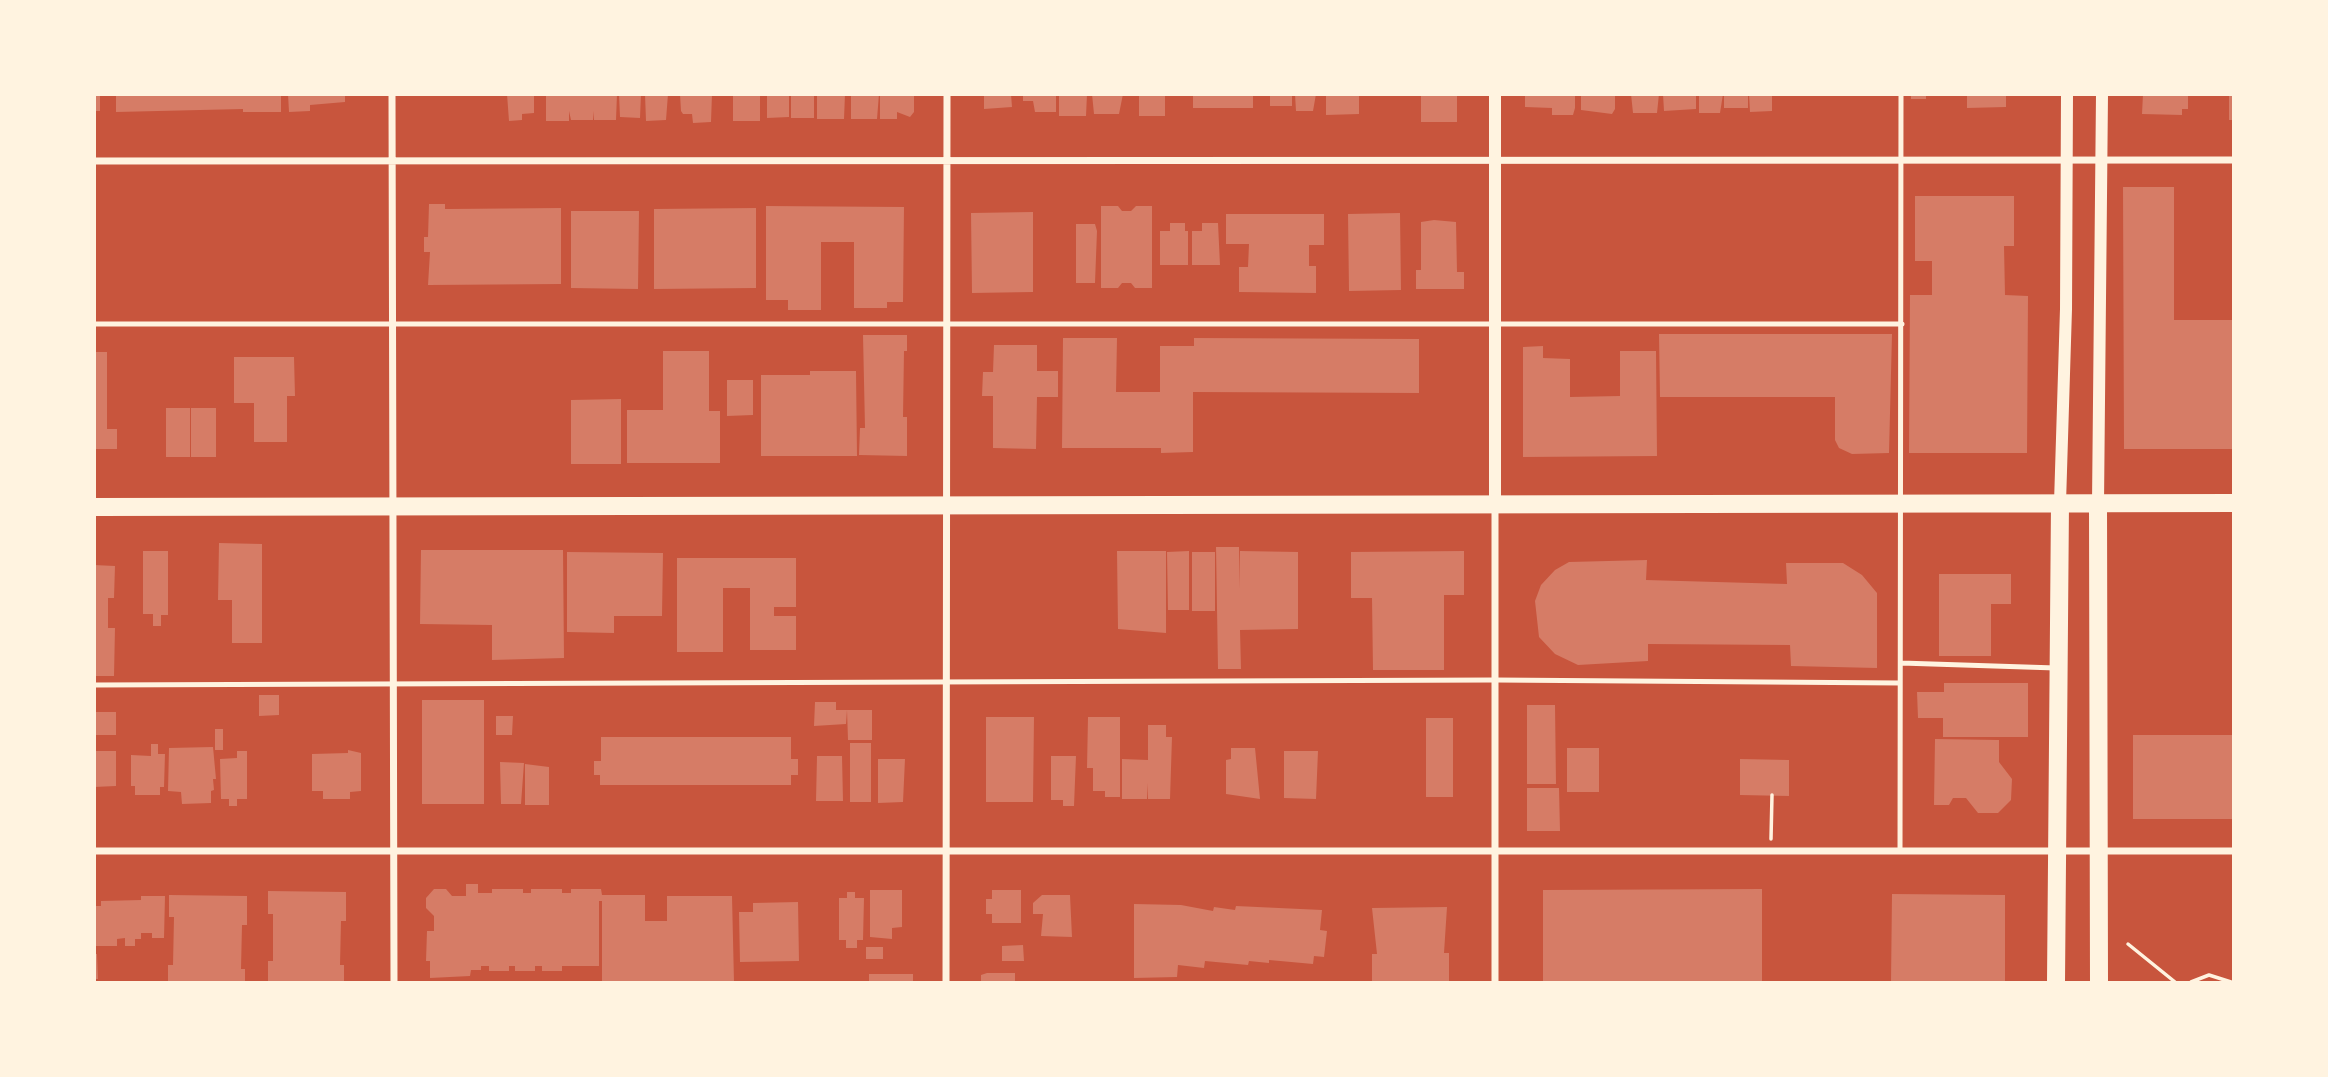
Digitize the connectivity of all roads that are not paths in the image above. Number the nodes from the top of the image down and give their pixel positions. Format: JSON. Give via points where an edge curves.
{"nodes":[{"id":1,"x":392,"y":94,"type":"edge"},
{"id":2,"x":947,"y":94,"type":"edge"},
{"id":3,"x":1495,"y":94,"type":"edge"},
{"id":4,"x":1901,"y":94,"type":"edge"},
{"id":5,"x":2067,"y":94,"type":"edge"},
{"id":6,"x":2102,"y":94,"type":"edge"},
{"id":7,"x":392,"y":160,"type":"junction"},
{"id":8,"x":947,"y":160,"type":"junction"},
{"id":9,"x":1495,"y":160,"type":"junction"},
{"id":10,"x":1902,"y":160,"type":"junction"},
{"id":11,"x":2066,"y":160,"type":"junction"},
{"id":12,"x":2234,"y":160,"type":"edge"},
{"id":13,"x":94,"y":161,"type":"edge"},
{"id":14,"x":2102,"y":161,"type":"junction"},
{"id":15,"x":94,"y":324,"type":"edge"},
{"id":16,"x":1902,"y":324,"type":"junction"},
{"id":17,"x":1495,"y":325,"type":"junction"},
{"id":18,"x":392,"y":326,"type":"junction"},
{"id":19,"x":946,"y":326,"type":"junction"},
{"id":20,"x":2060,"y":503,"type":"junction"},
{"id":21,"x":2098,"y":503,"type":"junction"},
{"id":22,"x":2234,"y":503,"type":"edge"},
{"id":23,"x":1902,"y":504,"type":"junction"},
{"id":24,"x":392,"y":505,"type":"junction"},
{"id":25,"x":1495,"y":505,"type":"junction"},
{"id":26,"x":946,"y":506,"type":"junction"},
{"id":27,"x":94,"y":507,"type":"edge"},
{"id":28,"x":1901,"y":663,"type":"junction"},
{"id":29,"x":2059,"y":668,"type":"junction"},
{"id":30,"x":1495,"y":680,"type":"junction"},
{"id":31,"x":1900,"y":683,"type":"junction"},
{"id":32,"x":395,"y":684,"type":"junction"},
{"id":33,"x":946,"y":684,"type":"junction"},
{"id":34,"x":94,"y":685,"type":"edge"},
{"id":35,"x":394,"y":849,"type":"junction"},
{"id":36,"x":946,"y":849,"type":"junction"},
{"id":37,"x":1495,"y":849,"type":"junction"},
{"id":38,"x":1900,"y":850,"type":"junction"},
{"id":39,"x":2056,"y":850,"type":"junction"},
{"id":40,"x":2099,"y":850,"type":"junction"},
{"id":41,"x":94,"y":851,"type":"edge"},
{"id":42,"x":2234,"y":851,"type":"edge"},
{"id":43,"x":394,"y":982,"type":"edge"},
{"id":44,"x":946,"y":982,"type":"edge"},
{"id":45,"x":1495,"y":982,"type":"edge"},
{"id":46,"x":2056,"y":982,"type":"edge"},
{"id":47,"x":2099,"y":982,"type":"edge"}],
"edges":[{"from":1,"to":7,"type":"street"},
{"from":2,"to":8,"type":"street"},
{"from":3,"to":9,"type":"street"},
{"from":4,"to":10,"type":"lane"},
{"from":5,"to":11,"type":"street"},
{"from":6,"to":14,"type":"street"},
{"from":7,"to":8,"type":"street"},
{"from":7,"to":13,"type":"street"},
{"from":7,"to":18,"type":"street"},
{"from":8,"to":9,"type":"street"},
{"from":8,"to":19,"type":"street"},
{"from":9,"to":10,"type":"street"},
{"from":9,"to":17,"type":"street"},
{"from":10,"to":11,"type":"street"},
{"from":10,"to":16,"type":"lane"},
{"from":11,"to":14,"type":"street"},
{"from":11,"to":20,"type":"street"},
{"from":12,"to":14,"type":"street"},
{"from":14,"to":21,"type":"street"},
{"from":15,"to":18,"type":"lane"},
{"from":16,"to":17,"type":"lane"},
{"from":16,"to":23,"type":"lane"},
{"from":17,"to":19,"type":"lane"},
{"from":17,"to":25,"type":"street"},
{"from":18,"to":19,"type":"lane"},
{"from":18,"to":24,"type":"street"},
{"from":19,"to":26,"type":"street"},
{"from":20,"to":21,"type":"main road"},
{"from":20,"to":23,"type":"main road"},
{"from":20,"to":29,"type":"main road"},
{"from":21,"to":22,"type":"main road"},
{"from":21,"to":40,"type":"main road"},
{"from":23,"to":25,"type":"main road"},
{"from":23,"to":28,"type":"lane"},
{"from":24,"to":26,"type":"main road"},
{"from":24,"to":27,"type":"main road"},
{"from":24,"to":32,"type":"street"},
{"from":25,"to":26,"type":"main road"},
{"from":25,"to":30,"type":"street"},
{"from":26,"to":33,"type":"street"},
{"from":28,"to":29,"type":"lane"},
{"from":28,"to":31,"type":"lane"},
{"from":29,"to":39,"type":"main road"},
{"from":30,"to":31,"type":"lane"},
{"from":30,"to":33,"type":"lane"},
{"from":30,"to":37,"type":"street"},
{"from":31,"to":38,"type":"lane"},
{"from":32,"to":33,"type":"lane"},
{"from":32,"to":34,"type":"lane"},
{"from":32,"to":35,"type":"street"},
{"from":33,"to":36,"type":"street"},
{"from":35,"to":36,"type":"street"},
{"from":35,"to":41,"type":"street"},
{"from":35,"to":43,"type":"street"},
{"from":36,"to":37,"type":"street"},
{"from":36,"to":44,"type":"street"},
{"from":37,"to":38,"type":"street"},
{"from":37,"to":45,"type":"street"},
{"from":38,"to":39,"type":"street"},
{"from":39,"to":40,"type":"street"},
{"from":39,"to":46,"type":"main road"},
{"from":40,"to":42,"type":"street"},
{"from":40,"to":47,"type":"main road"}]}
